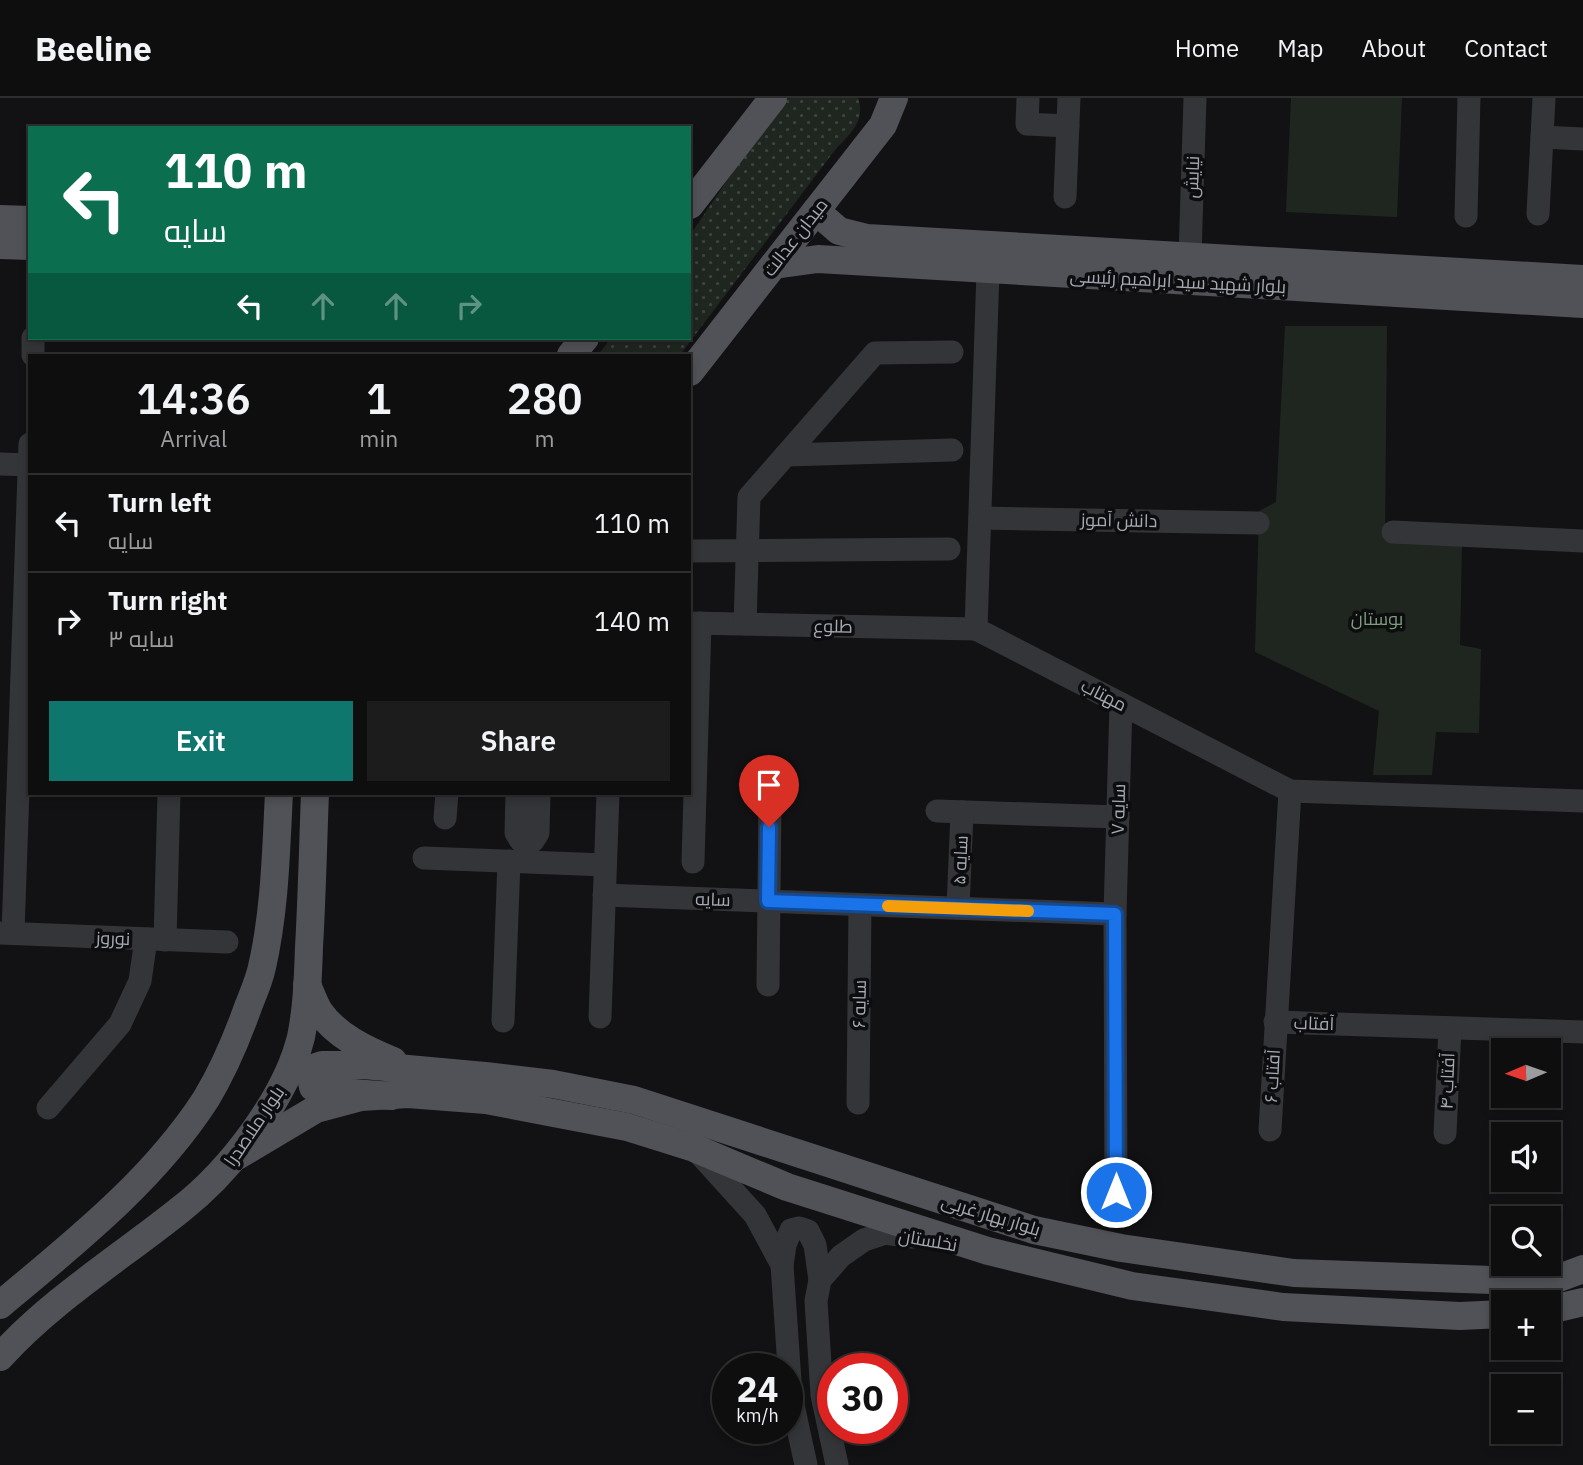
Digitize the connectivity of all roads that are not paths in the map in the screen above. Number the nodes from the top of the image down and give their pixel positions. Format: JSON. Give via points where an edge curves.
{"nodes":[{"id":1,"x":773,"y":98,"type":"edge"},
{"id":2,"x":894,"y":98,"type":"edge"},
{"id":3,"x":1028,"y":98,"type":"edge"},
{"id":4,"x":1069,"y":98,"type":"edge"},
{"id":5,"x":1195,"y":98,"type":"edge"},
{"id":6,"x":1469,"y":98,"type":"edge"},
{"id":7,"x":1544,"y":98,"type":"edge"},
{"id":8,"x":1068,"y":126,"type":"junction"},
{"id":9,"x":1542,"y":137,"type":"junction"},
{"id":10,"x":1583,"y":139,"type":"edge"},
{"id":11,"x":1065,"y":197,"type":"dead end"},
{"id":12,"x":691,"y":204,"type":"edge"},
{"id":13,"x":816,"y":211,"type":"junction"},
{"id":14,"x":1538,"y":214,"type":"dead end"},
{"id":15,"x":1466,"y":216,"type":"dead end"},
{"id":16,"x":0,"y":219,"type":"edge"},
{"id":17,"x":28,"y":220,"type":"edge"},
{"id":18,"x":0,"y":245,"type":"edge"},
{"id":19,"x":28,"y":246,"type":"edge"},
{"id":20,"x":774,"y":265,"type":"junction"},
{"id":21,"x":1189,"y":269,"type":"junction"},
{"id":22,"x":988,"y":271,"type":"junction"},
{"id":23,"x":1583,"y":279,"type":"edge"},
{"id":24,"x":1583,"y":304,"type":"edge"},
{"id":25,"x":583,"y":340,"type":"edge"},
{"id":26,"x":952,"y":352,"type":"dead end"},
{"id":27,"x":572,"y":354,"type":"edge"},
{"id":28,"x":691,"y":371,"type":"edge"},
{"id":29,"x":952,"y":450,"type":"dead end"},
{"id":30,"x":786,"y":455,"type":"junction"},
{"id":31,"x":0,"y":464,"type":"edge"},
{"id":32,"x":28,"y":465,"type":"edge"},
{"id":33,"x":28,"y":486,"type":"edge"},
{"id":34,"x":980,"y":518,"type":"junction"},
{"id":35,"x":1258,"y":523,"type":"dead end"},
{"id":36,"x":1392,"y":532,"type":"dead end"},
{"id":37,"x":1583,"y":541,"type":"edge"},
{"id":38,"x":748,"y":549,"type":"junction"},
{"id":39,"x":949,"y":549,"type":"dead end"},
{"id":40,"x":691,"y":551,"type":"edge"},
{"id":41,"x":695,"y":623,"type":"edge"},
{"id":42,"x":746,"y":624,"type":"junction"},
{"id":43,"x":976,"y":629,"type":"junction"},
{"id":44,"x":1121,"y":704,"type":"junction"},
{"id":45,"x":1290,"y":792,"type":"junction"},
{"id":46,"x":169,"y":795,"type":"edge"},
{"id":47,"x":279,"y":795,"type":"edge"},
{"id":48,"x":315,"y":795,"type":"edge"},
{"id":49,"x":447,"y":795,"type":"edge"},
{"id":50,"x":517,"y":795,"type":"edge"},
{"id":51,"x":539,"y":795,"type":"edge"},
{"id":52,"x":608,"y":795,"type":"edge"},
{"id":53,"x":1583,"y":800,"type":"edge"},
{"id":54,"x":770,"y":802,"type":"dead end"},
{"id":55,"x":937,"y":811,"type":"dead end"},
{"id":56,"x":962,"y":812,"type":"junction"},
{"id":57,"x":1118,"y":817,"type":"junction"},
{"id":58,"x":445,"y":818,"type":"dead end"},
{"id":59,"x":424,"y":858,"type":"dead end"},
{"id":60,"x":509,"y":861,"type":"junction"},
{"id":61,"x":693,"y":862,"type":"dead end"},
{"id":62,"x":605,"y":865,"type":"junction"},
{"id":63,"x":604,"y":895,"type":"junction"},
{"id":64,"x":768,"y":901,"type":"junction"},
{"id":65,"x":860,"y":905,"type":"junction"},
{"id":66,"x":957,"y":908,"type":"junction"},
{"id":67,"x":1115,"y":914,"type":"junction"},
{"id":68,"x":7,"y":933,"type":"edge"},
{"id":69,"x":156,"y":939,"type":"junction"},
{"id":70,"x":227,"y":942,"type":"dead end"},
{"id":71,"x":307,"y":985,"type":"junction"},
{"id":72,"x":768,"y":985,"type":"dead end"},
{"id":73,"x":600,"y":1017,"type":"dead end"},
{"id":74,"x":503,"y":1021,"type":"dead end"},
{"id":75,"x":1275,"y":1022,"type":"junction"},
{"id":76,"x":1450,"y":1028,"type":"junction"},
{"id":77,"x":1583,"y":1032,"type":"edge"},
{"id":78,"x":403,"y":1087,"type":"junction"},
{"id":79,"x":858,"y":1103,"type":"dead end"},
{"id":80,"x":48,"y":1108,"type":"dead end"},
{"id":81,"x":1270,"y":1130,"type":"dead end"},
{"id":82,"x":1445,"y":1133,"type":"dead end"},
{"id":83,"x":694,"y":1148,"type":"junction"},
{"id":84,"x":237,"y":1156,"type":"junction"},
{"id":85,"x":1116,"y":1192,"type":"dead end"},
{"id":86,"x":988,"y":1251,"type":"junction"},
{"id":87,"x":782,"y":1265,"type":"junction"},
{"id":88,"x":1583,"y":1269,"type":"edge"},
{"id":89,"x":820,"y":1280,"type":"junction"},
{"id":90,"x":1583,"y":1302,"type":"edge"},
{"id":91,"x":0,"y":1305,"type":"edge"},
{"id":92,"x":1561,"y":1308,"type":"edge"},
{"id":93,"x":1491,"y":1315,"type":"edge"},
{"id":94,"x":0,"y":1357,"type":"edge"},
{"id":95,"x":806,"y":1465,"type":"edge"},
{"id":96,"x":837,"y":1465,"type":"edge"}],
"edges":[{"from":1,"to":12,"type":"main road"},
{"from":2,"to":13,"type":"main road","name":"میدان عدالت","via":[[883,125]]},
{"from":3,"to":8,"type":"street","via":[[1027,124]]},
{"from":4,"to":8,"type":"street"},
{"from":5,"to":21,"type":"street","name":"نیایش"},
{"from":6,"to":15,"type":"street"},
{"from":7,"to":9,"type":"street"},
{"from":8,"to":11,"type":"street"},
{"from":9,"to":10,"type":"street"},
{"from":9,"to":14,"type":"street"},
{"from":13,"to":20,"type":"main road","name":"میدان عدالت"},
{"from":13,"to":21,"type":"main road","name":"بلوار شهید سید ابراهیم رئیسی","via":[[839,231],[867,238]]},
{"from":16,"to":17,"type":"main road"},
{"from":18,"to":19,"type":"main road"},
{"from":20,"to":22,"type":"main road","name":"بلوار شهید سید ابراهیم رئیسی","via":[[818,259]]},
{"from":20,"to":28,"type":"main road","name":"میدان عدالت"},
{"from":21,"to":22,"type":"main road","name":"بلوار شهید سید ابراهیم رئیسی"},
{"from":21,"to":23,"type":"main road","name":"بلوار شهید سید ابراهیم رئیسی"},
{"from":21,"to":24,"type":"main road","name":"بلوار شهید سید ابراهیم رئیسی"},
{"from":22,"to":34,"type":"street"},
{"from":25,"to":27,"type":"main road"},
{"from":26,"to":30,"type":"street","via":[[875,353]]},
{"from":29,"to":30,"type":"street"},
{"from":30,"to":38,"type":"street","via":[[749,497]]},
{"from":31,"to":32,"type":"street"},
{"from":33,"to":68,"type":"street"},
{"from":34,"to":35,"type":"street","name":"دانش آموز"},
{"from":34,"to":43,"type":"street"},
{"from":36,"to":37,"type":"street"},
{"from":38,"to":39,"type":"street"},
{"from":38,"to":40,"type":"street"},
{"from":38,"to":42,"type":"street"},
{"from":41,"to":42,"type":"street","name":"طلوع"},
{"from":41,"to":61,"type":"street"},
{"from":42,"to":43,"type":"street","name":"طلوع"},
{"from":43,"to":44,"type":"street","name":"مهتاب"},
{"from":44,"to":45,"type":"street","name":"مهتاب"},
{"from":44,"to":57,"type":"street","name":"سایه ۷"},
{"from":45,"to":53,"type":"street","name":"مهتاب"},
{"from":45,"to":75,"type":"street","name":"آفتاب"},
{"from":46,"to":69,"type":"street"},
{"from":47,"to":91,"type":"main road","via":[[273,898],[262,968],[240,1029],[206,1098],[134,1186]]},
{"from":48,"to":71,"type":"main road","name":"بلوار ملاصدرا"},
{"from":49,"to":58,"type":"street"},
{"from":50,"to":51,"type":"street","via":[[516,833],[521,841],[533,841],[538,833]]},
{"from":52,"to":62,"type":"street"},
{"from":54,"to":64,"type":"street"},
{"from":55,"to":56,"type":"street"},
{"from":56,"to":57,"type":"street"},
{"from":56,"to":66,"type":"street","name":"سایه ۵"},
{"from":57,"to":67,"type":"street","name":"سایه ۷"},
{"from":59,"to":60,"type":"street"},
{"from":60,"to":62,"type":"street"},
{"from":60,"to":74,"type":"street"},
{"from":62,"to":63,"type":"street"},
{"from":63,"to":64,"type":"street","name":"سایه"},
{"from":63,"to":73,"type":"street"},
{"from":64,"to":65,"type":"street","name":"سایه"},
{"from":64,"to":72,"type":"street"},
{"from":65,"to":66,"type":"street","name":"سایه"},
{"from":65,"to":79,"type":"street","name":"سایه ۶"},
{"from":66,"to":67,"type":"street","name":"سایه"},
{"from":67,"to":85,"type":"street","name":"سایه ۷"},
{"from":68,"to":69,"type":"street","name":"نوروز"},
{"from":69,"to":70,"type":"street","name":"نوروز"},
{"from":69,"to":80,"type":"street","via":[[120,1024]]},
{"from":71,"to":78,"type":"main road","via":[[319,1011],[334,1028],[363,1048]]},
{"from":71,"to":84,"type":"main road","name":"بلوار ملاصدرا","via":[[300,1037],[285,1080]]},
{"from":75,"to":76,"type":"street","name":"آفتاب"},
{"from":75,"to":81,"type":"street","name":"آفتاب ۶"},
{"from":76,"to":77,"type":"street","name":"آفتاب"},
{"from":76,"to":82,"type":"street","name":"آفتاب ۴"},
{"from":78,"to":83,"type":"main road","name":"بلوار بهار غربی","via":[[627,1127]]},
{"from":78,"to":84,"type":"main road","via":[[316,1109]]},
{"from":78,"to":88,"type":"main road","name":"بلوار بهار غربی","via":[[553,1084],[634,1100],[1034,1230],[1121,1248],[1294,1273],[1520,1281],[1559,1278]]},
{"from":83,"to":86,"type":"main road","name":"بلوار بهار غربی","via":[[787,1187]]},
{"from":83,"to":87,"type":"street","via":[[755,1215]]},
{"from":84,"to":94,"type":"main road","name":"بلوار ملاصدرا","via":[[182,1209],[25,1329]]},
{"from":86,"to":89,"type":"street","name":"نخلستان","via":[[885,1233],[864,1240],[841,1256]]},
{"from":86,"to":93,"type":"main road","name":"بلوار بهار غربی","via":[[1132,1286],[1283,1307]]},
{"from":87,"to":89,"type":"street","via":[[791,1230],[808,1231]]},
{"from":87,"to":95,"type":"street","via":[[791,1396]]},
{"from":89,"to":96,"type":"street","via":[[816,1301],[822,1395]]},
{"from":90,"to":92,"type":"main road"}]}
